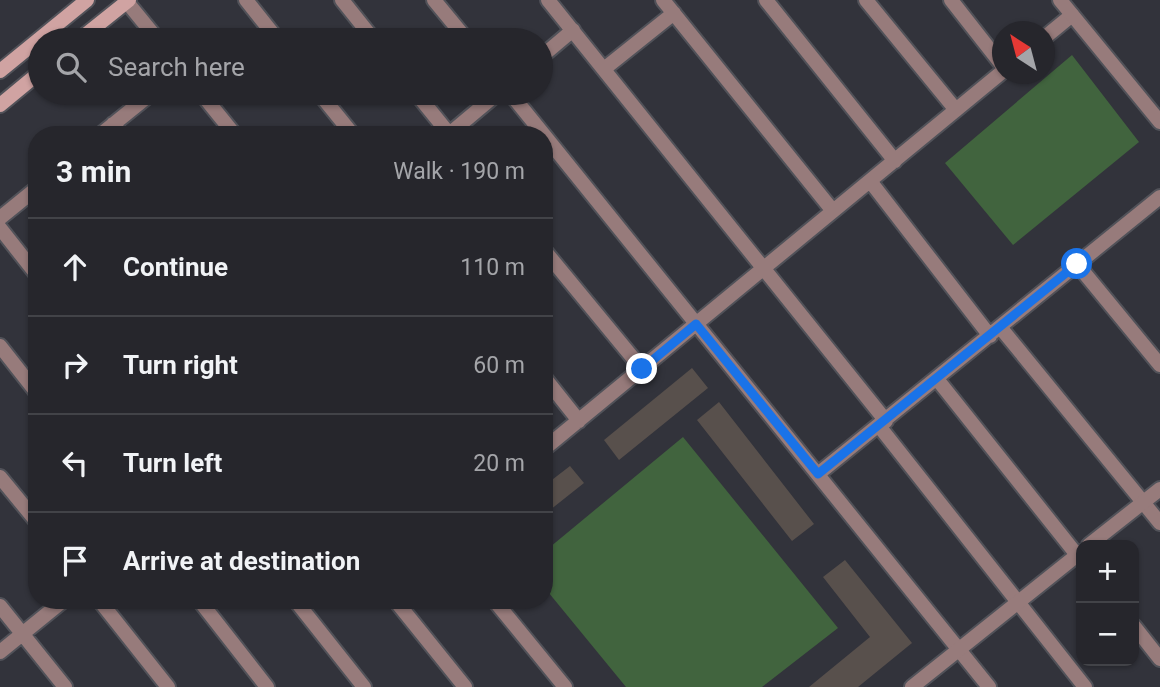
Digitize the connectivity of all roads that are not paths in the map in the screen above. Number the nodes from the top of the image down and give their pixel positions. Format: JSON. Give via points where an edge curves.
{"nodes":[{"id":1,"x":87,"y":0,"type":"edge"},
{"id":2,"x":246,"y":0,"type":"edge"},
{"id":3,"x":342,"y":0,"type":"edge"},
{"id":4,"x":434,"y":0,"type":"edge"},
{"id":5,"x":548,"y":0,"type":"edge"},
{"id":6,"x":663,"y":0,"type":"edge"},
{"id":7,"x":766,"y":0,"type":"edge"},
{"id":8,"x":866,"y":0,"type":"edge"},
{"id":9,"x":951,"y":0,"type":"edge"},
{"id":10,"x":1060,"y":0,"type":"edge"},
{"id":11,"x":128,"y":1,"type":"edge"},
{"id":12,"x":674,"y":13,"type":"junction"},
{"id":13,"x":1072,"y":15,"type":"junction"},
{"id":14,"x":53,"y":28,"type":"edge"},
{"id":15,"x":94,"y":28,"type":"edge"},
{"id":16,"x":149,"y":28,"type":"edge"},
{"id":17,"x":268,"y":28,"type":"edge"},
{"id":18,"x":364,"y":28,"type":"edge"},
{"id":19,"x":457,"y":28,"type":"edge"},
{"id":20,"x":1055,"y":29,"type":"edge"},
{"id":21,"x":573,"y":30,"type":"junction"},
{"id":22,"x":553,"y":47,"type":"edge"},
{"id":23,"x":28,"y":48,"type":"edge"},
{"id":24,"x":992,"y":51,"type":"edge"},
{"id":25,"x":604,"y":69,"type":"junction"},
{"id":26,"x":0,"y":71,"type":"edge"},
{"id":27,"x":992,"y":81,"type":"edge"},
{"id":28,"x":28,"y":82,"type":"edge"},
{"id":29,"x":0,"y":105,"type":"edge"},
{"id":30,"x":141,"y":105,"type":"edge"},
{"id":31,"x":211,"y":105,"type":"edge"},
{"id":32,"x":328,"y":105,"type":"edge"},
{"id":33,"x":426,"y":105,"type":"edge"},
{"id":34,"x":484,"y":105,"type":"edge"},
{"id":35,"x":520,"y":105,"type":"edge"},
{"id":36,"x":956,"y":110,"type":"junction"},
{"id":37,"x":1160,"y":122,"type":"edge"},
{"id":38,"x":121,"y":126,"type":"edge"},
{"id":39,"x":228,"y":126,"type":"edge"},
{"id":40,"x":345,"y":126,"type":"edge"},
{"id":41,"x":443,"y":126,"type":"edge"},
{"id":42,"x":459,"y":126,"type":"edge"},
{"id":43,"x":537,"y":126,"type":"edge"},
{"id":44,"x":553,"y":146,"type":"edge"},
{"id":45,"x":895,"y":160,"type":"junction"},
{"id":46,"x":870,"y":181,"type":"junction"},
{"id":47,"x":28,"y":195,"type":"edge"},
{"id":48,"x":1160,"y":197,"type":"edge"},
{"id":49,"x":833,"y":211,"type":"junction"},
{"id":50,"x":0,"y":218,"type":"edge"},
{"id":51,"x":0,"y":228,"type":"edge"},
{"id":52,"x":553,"y":261,"type":"edge"},
{"id":53,"x":28,"y":264,"type":"edge"},
{"id":54,"x":1077,"y":264,"type":"junction"},
{"id":55,"x":765,"y":268,"type":"junction"},
{"id":56,"x":696,"y":324,"type":"junction"},
{"id":57,"x":995,"y":331,"type":"junction"},
{"id":58,"x":0,"y":346,"type":"edge"},
{"id":59,"x":1160,"y":365,"type":"edge"},
{"id":60,"x":642,"y":369,"type":"junction"},
{"id":61,"x":937,"y":379,"type":"junction"},
{"id":62,"x":28,"y":382,"type":"edge"},
{"id":63,"x":553,"y":388,"type":"edge"},
{"id":64,"x":579,"y":421,"type":"junction"},
{"id":65,"x":882,"y":423,"type":"junction"},
{"id":66,"x":553,"y":442,"type":"edge"},
{"id":67,"x":818,"y":474,"type":"junction"},
{"id":68,"x":0,"y":477,"type":"edge"},
{"id":69,"x":1160,"y":489,"type":"edge"},
{"id":70,"x":1143,"y":502,"type":"junction"},
{"id":71,"x":28,"y":512,"type":"edge"},
{"id":72,"x":1160,"y":523,"type":"edge"},
{"id":73,"x":1096,"y":540,"type":"edge"},
{"id":74,"x":1076,"y":551,"type":"edge"},
{"id":75,"x":1076,"y":559,"type":"edge"},
{"id":76,"x":1018,"y":602,"type":"junction"},
{"id":77,"x":0,"y":606,"type":"edge"},
{"id":78,"x":53,"y":609,"type":"edge"},
{"id":79,"x":106,"y":609,"type":"edge"},
{"id":80,"x":206,"y":609,"type":"edge"},
{"id":81,"x":302,"y":609,"type":"edge"},
{"id":82,"x":402,"y":609,"type":"edge"},
{"id":83,"x":501,"y":609,"type":"edge"},
{"id":84,"x":1139,"y":632,"type":"edge"},
{"id":85,"x":22,"y":634,"type":"junction"},
{"id":86,"x":959,"y":649,"type":"junction"},
{"id":87,"x":0,"y":652,"type":"edge"},
{"id":88,"x":1160,"y":659,"type":"edge"},
{"id":89,"x":65,"y":687,"type":"edge"},
{"id":90,"x":168,"y":687,"type":"edge"},
{"id":91,"x":267,"y":687,"type":"edge"},
{"id":92,"x":364,"y":687,"type":"edge"},
{"id":93,"x":465,"y":687,"type":"edge"},
{"id":94,"x":565,"y":687,"type":"edge"},
{"id":95,"x":912,"y":687,"type":"edge"},
{"id":96,"x":989,"y":687,"type":"edge"},
{"id":97,"x":1085,"y":687,"type":"edge"}],
"edges":[{"from":1,"to":14,"type":"main road"},
{"from":2,"to":17,"type":"street"},
{"from":3,"to":18,"type":"street"},
{"from":4,"to":19,"type":"street"},
{"from":5,"to":21,"type":"street"},
{"from":6,"to":12,"type":"street"},
{"from":7,"to":45,"type":"street"},
{"from":8,"to":36,"type":"street"},
{"from":9,"to":24,"type":"street"},
{"from":10,"to":13,"type":"street"},
{"from":11,"to":15,"type":"main road"},
{"from":11,"to":16,"type":"street"},
{"from":12,"to":25,"type":"street"},
{"from":12,"to":49,"type":"street"},
{"from":13,"to":20,"type":"street"},
{"from":13,"to":37,"type":"street"},
{"from":21,"to":22,"type":"street"},
{"from":21,"to":25,"type":"street"},
{"from":23,"to":26,"type":"main road"},
{"from":25,"to":55,"type":"street"},
{"from":27,"to":36,"type":"street"},
{"from":28,"to":29,"type":"main road"},
{"from":30,"to":38,"type":"street"},
{"from":31,"to":39,"type":"street"},
{"from":32,"to":40,"type":"street"},
{"from":33,"to":41,"type":"street"},
{"from":34,"to":42,"type":"street"},
{"from":35,"to":43,"type":"street"},
{"from":36,"to":45,"type":"street"},
{"from":44,"to":56,"type":"street"},
{"from":45,"to":46,"type":"street"},
{"from":46,"to":49,"type":"street"},
{"from":46,"to":57,"type":"street"},
{"from":47,"to":50,"type":"street"},
{"from":48,"to":54,"type":"street"},
{"from":49,"to":55,"type":"street"},
{"from":51,"to":53,"type":"street"},
{"from":52,"to":60,"type":"street"},
{"from":54,"to":57,"type":"street"},
{"from":54,"to":59,"type":"street"},
{"from":55,"to":56,"type":"street"},
{"from":55,"to":65,"type":"street"},
{"from":56,"to":60,"type":"street"},
{"from":56,"to":67,"type":"street"},
{"from":57,"to":61,"type":"street"},
{"from":57,"to":70,"type":"street"},
{"from":58,"to":62,"type":"street"},
{"from":60,"to":64,"type":"street"},
{"from":61,"to":65,"type":"street"},
{"from":61,"to":74,"type":"street"},
{"from":63,"to":64,"type":"street"},
{"from":64,"to":66,"type":"street"},
{"from":65,"to":67,"type":"street"},
{"from":65,"to":76,"type":"street"},
{"from":67,"to":86,"type":"street"},
{"from":68,"to":71,"type":"street"},
{"from":69,"to":70,"type":"street"},
{"from":70,"to":72,"type":"street"},
{"from":70,"to":73,"type":"street"},
{"from":75,"to":76,"type":"street"},
{"from":76,"to":86,"type":"street"},
{"from":76,"to":97,"type":"street"},
{"from":77,"to":85,"type":"street"},
{"from":78,"to":85,"type":"street"},
{"from":79,"to":90,"type":"street"},
{"from":80,"to":91,"type":"street"},
{"from":81,"to":92,"type":"street"},
{"from":82,"to":93,"type":"street"},
{"from":83,"to":94,"type":"street"},
{"from":84,"to":88,"type":"street"},
{"from":85,"to":87,"type":"street"},
{"from":85,"to":89,"type":"street"},
{"from":86,"to":95,"type":"street"},
{"from":86,"to":96,"type":"street"}]}
